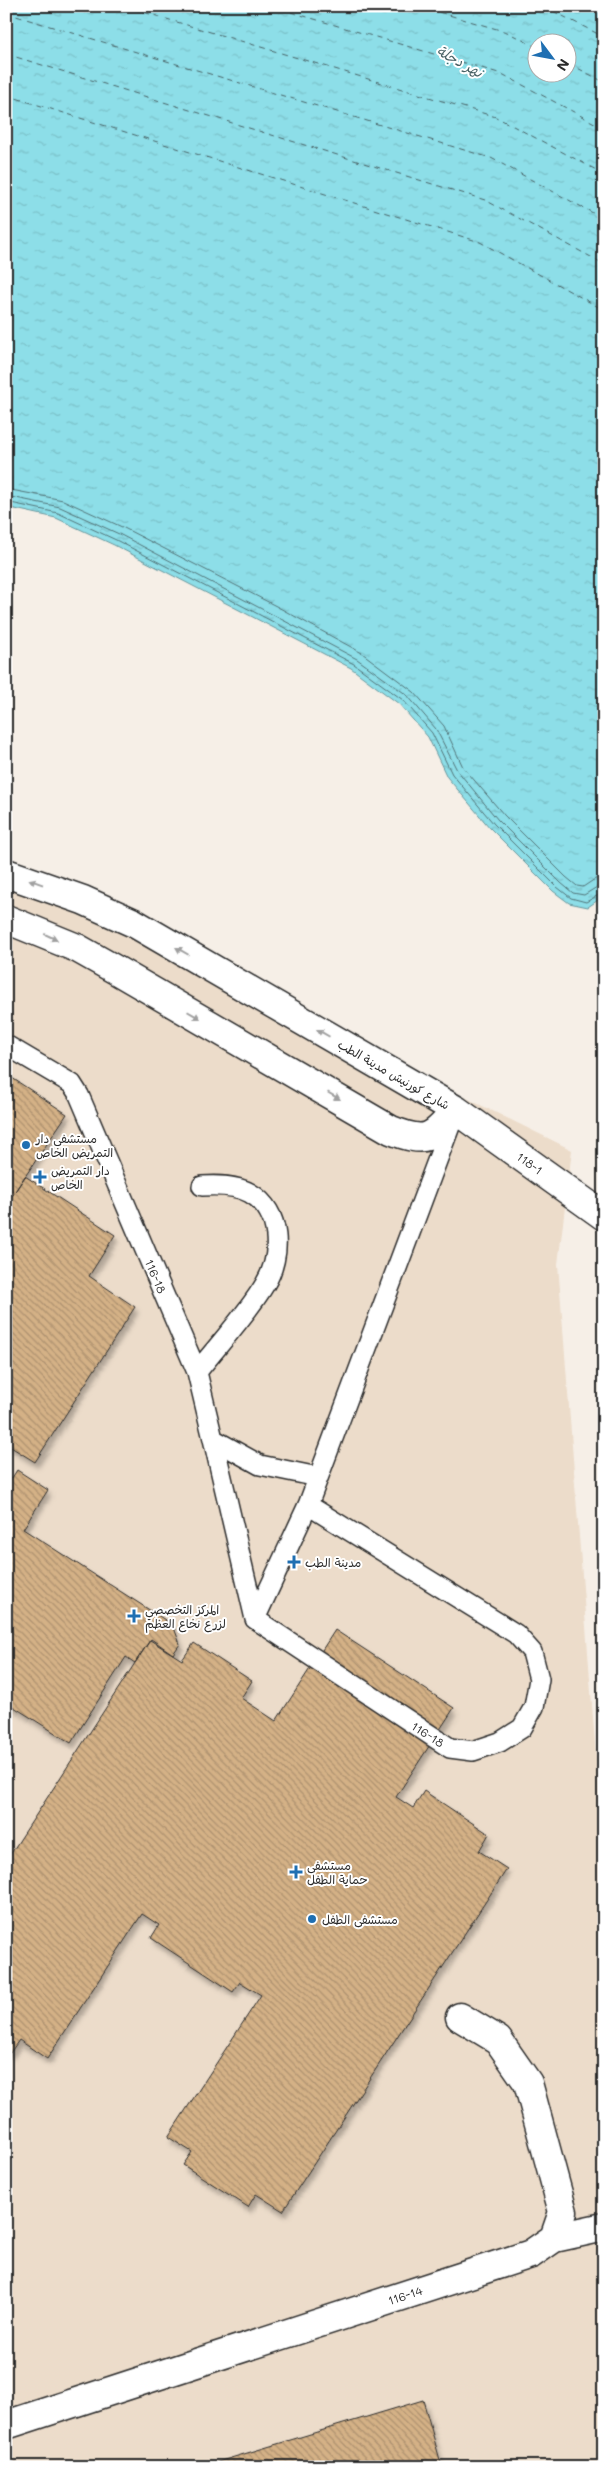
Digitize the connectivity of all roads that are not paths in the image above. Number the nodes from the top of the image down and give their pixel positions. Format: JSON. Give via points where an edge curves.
{"nodes":[{"id":1,"x":6,"y":873,"type":"edge"},
{"id":2,"x":6,"y":918,"type":"edge"},
{"id":3,"x":6,"y":1045,"type":"edge"},
{"id":4,"x":456,"y":1110,"type":"junction"},
{"id":5,"x":202,"y":1186,"type":"dead end"},
{"id":6,"x":604,"y":1216,"type":"edge"},
{"id":7,"x":197,"y":1372,"type":"junction"},
{"id":8,"x":213,"y":1439,"type":"junction"},
{"id":9,"x":318,"y":1477,"type":"junction"},
{"id":10,"x":308,"y":1505,"type":"junction"},
{"id":11,"x":256,"y":1619,"type":"junction"},
{"id":12,"x":460,"y":2017,"type":"dead end"},
{"id":13,"x":604,"y":2226,"type":"edge"},
{"id":14,"x":554,"y":2238,"type":"junction"},
{"id":15,"x":6,"y":2425,"type":"edge"}],
"edges":[{"from":4,"to":1,"type":"street","name":"شارع كورنيش مدينة الطب","one_way":true,"via":[[134,924],[83,900]]},
{"from":2,"to":4,"type":"street","name":"شارع كورنيش مدينة الطب","one_way":true,"via":[[77,948],[391,1130],[423,1138],[437,1131]]},
{"from":3,"to":7,"type":"lane","name":"116-18","via":[[72,1084],[79,1095]]},
{"from":4,"to":6,"type":"street","name":"118-1"},
{"from":4,"to":9,"type":"lane"},
{"from":5,"to":7,"type":"lane","via":[[226,1185],[250,1193],[269,1210],[278,1236],[274,1264],[265,1284]]},
{"from":7,"to":8,"type":"lane","name":"116-18"},
{"from":8,"to":9,"type":"lane","via":[[260,1465]]},
{"from":8,"to":11,"type":"lane","name":"116-18"},
{"from":9,"to":10,"type":"lane"},
{"from":10,"to":11,"type":"lane"},
{"from":10,"to":11,"type":"lane","name":"116-18","via":[[516,1634],[532,1652],[537,1670],[539,1679],[534,1708],[522,1728],[500,1742],[473,1751],[450,1748]]},
{"from":12,"to":14,"type":"street","via":[[498,2040],[528,2083],[563,2212]]},
{"from":13,"to":14,"type":"street"},
{"from":14,"to":15,"type":"street","name":"116-14","via":[[531,2254]]}]}
